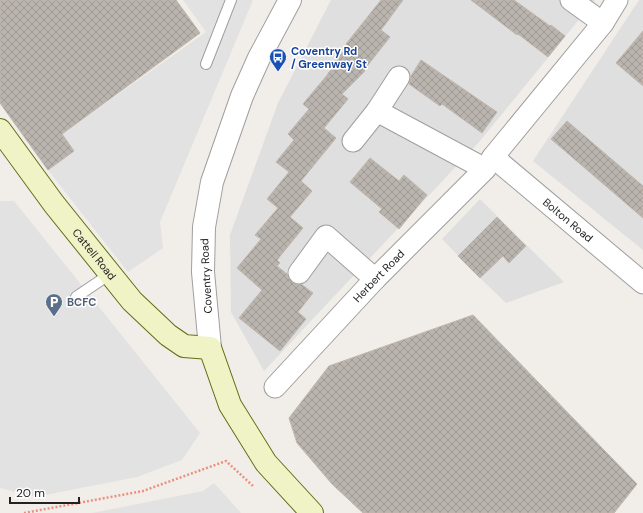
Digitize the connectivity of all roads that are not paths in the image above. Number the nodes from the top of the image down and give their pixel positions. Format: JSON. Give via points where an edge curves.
{"nodes":[{"id":1,"x":231,"y":0,"type":"edge"},
{"id":2,"x":290,"y":0,"type":"edge"},
{"id":3,"x":571,"y":0,"type":"edge"},
{"id":4,"x":617,"y":0,"type":"edge"},
{"id":5,"x":603,"y":23,"type":"junction"},
{"id":6,"x":206,"y":64,"type":"dead end"},
{"id":7,"x":399,"y":76,"type":"dead end"},
{"id":8,"x":377,"y":111,"type":"junction"},
{"id":9,"x":0,"y":130,"type":"edge"},
{"id":10,"x":353,"y":141,"type":"dead end"},
{"id":11,"x":489,"y":163,"type":"junction"},
{"id":12,"x":299,"y":273,"type":"dead end"},
{"id":13,"x":110,"y":274,"type":"junction"},
{"id":14,"x":375,"y":279,"type":"junction"},
{"id":15,"x":643,"y":283,"type":"edge"},
{"id":16,"x":76,"y":297,"type":"dead end"},
{"id":17,"x":210,"y":348,"type":"junction"},
{"id":18,"x":276,"y":387,"type":"dead end"},
{"id":19,"x":312,"y":513,"type":"edge"}],
"edges":[{"from":1,"to":6,"type":"lane"},
{"from":2,"to":17,"type":"street","name":"Coventry Road","via":[[242,96],[212,182],[204,227],[203,272]]},
{"from":3,"to":5,"type":"street"},
{"from":4,"to":5,"type":"street","name":"Herbert Road"},
{"from":5,"to":11,"type":"street","name":"Herbert Road"},
{"from":7,"to":8,"type":"street"},
{"from":8,"to":10,"type":"street"},
{"from":8,"to":11,"type":"street"},
{"from":9,"to":13,"type":"main road","name":"Cattell Road","via":[[54,204]]},
{"from":11,"to":14,"type":"street","name":"Herbert Road"},
{"from":11,"to":15,"type":"street","name":"Bolton Road"},
{"from":12,"to":14,"type":"street","via":[[326,236]]},
{"from":13,"to":16,"type":"lane"},
{"from":13,"to":17,"type":"main road","name":"Cattell Road","via":[[132,301],[168,335],[184,346]]},
{"from":14,"to":18,"type":"street","name":"Herbert Road"},
{"from":17,"to":19,"type":"main road","name":"Coventry Road","via":[[230,405],[266,463]]}]}
